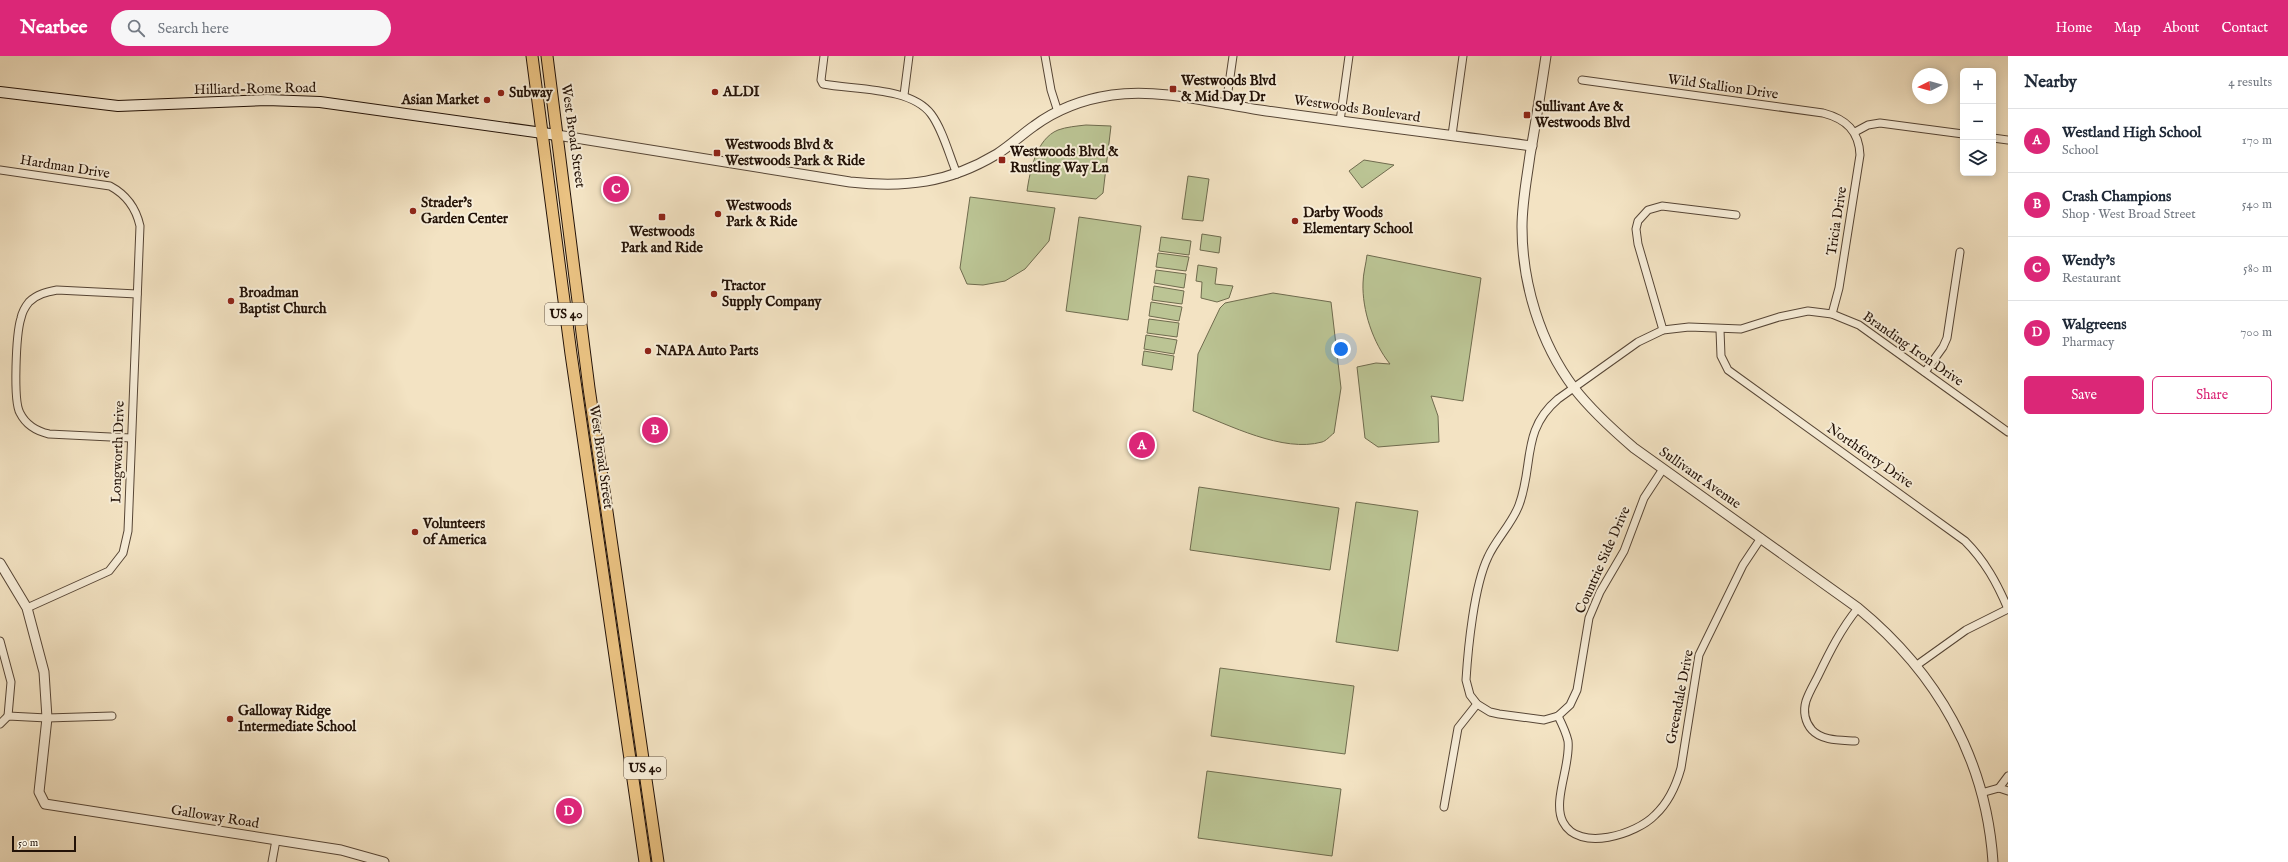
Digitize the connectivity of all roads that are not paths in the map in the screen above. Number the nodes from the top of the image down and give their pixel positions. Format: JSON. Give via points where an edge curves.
{"nodes":[{"id":1,"x":532,"y":56,"type":"edge"},
{"id":2,"x":547,"y":56,"type":"edge"},
{"id":3,"x":824,"y":56,"type":"edge"},
{"id":4,"x":909,"y":56,"type":"edge"},
{"id":5,"x":1045,"y":56,"type":"edge"},
{"id":6,"x":1233,"y":56,"type":"edge"},
{"id":7,"x":1349,"y":56,"type":"edge"},
{"id":8,"x":1463,"y":56,"type":"edge"},
{"id":9,"x":1546,"y":56,"type":"edge"},
{"id":10,"x":1582,"y":80,"type":"dead end"},
{"id":11,"x":0,"y":92,"type":"edge"},
{"id":12,"x":904,"y":95,"type":"junction"},
{"id":13,"x":1226,"y":105,"type":"junction"},
{"id":14,"x":1058,"y":112,"type":"junction"},
{"id":15,"x":1340,"y":121,"type":"junction"},
{"id":16,"x":1854,"y":132,"type":"junction"},
{"id":17,"x":544,"y":134,"type":"junction"},
{"id":18,"x":1960,"y":134,"type":"edge"},
{"id":19,"x":557,"y":135,"type":"junction"},
{"id":20,"x":1452,"y":136,"type":"junction"},
{"id":21,"x":1996,"y":138,"type":"edge"},
{"id":22,"x":2008,"y":140,"type":"edge"},
{"id":23,"x":1532,"y":146,"type":"junction"},
{"id":24,"x":0,"y":170,"type":"edge"},
{"id":25,"x":957,"y":174,"type":"junction"},
{"id":26,"x":1736,"y":215,"type":"dead end"},
{"id":27,"x":140,"y":237,"type":"joint"},
{"id":28,"x":1960,"y":252,"type":"dead end"},
{"id":29,"x":137,"y":294,"type":"junction"},
{"id":30,"x":1832,"y":314,"type":"junction"},
{"id":31,"x":1663,"y":330,"type":"junction"},
{"id":32,"x":1720,"y":330,"type":"junction"},
{"id":33,"x":1925,"y":372,"type":"junction"},
{"id":34,"x":1574,"y":388,"type":"junction"},
{"id":35,"x":2008,"y":432,"type":"edge"},
{"id":36,"x":131,"y":438,"type":"junction"},
{"id":37,"x":1662,"y":468,"type":"junction"},
{"id":38,"x":1761,"y":538,"type":"junction"},
{"id":39,"x":0,"y":563,"type":"edge"},
{"id":40,"x":26,"y":608,"type":"junction"},
{"id":41,"x":1858,"y":608,"type":"junction"},
{"id":42,"x":2008,"y":609,"type":"edge"},
{"id":43,"x":0,"y":641,"type":"edge"},
{"id":44,"x":1917,"y":665,"type":"junction"},
{"id":45,"x":1477,"y":704,"type":"junction"},
{"id":46,"x":8,"y":716,"type":"junction"},
{"id":47,"x":112,"y":716,"type":"dead end"},
{"id":48,"x":1558,"y":716,"type":"junction"},
{"id":49,"x":47,"y":718,"type":"junction"},
{"id":50,"x":0,"y":724,"type":"edge"},
{"id":51,"x":1855,"y":741,"type":"dead end"},
{"id":52,"x":2008,"y":776,"type":"edge"},
{"id":53,"x":1999,"y":788,"type":"junction"},
{"id":54,"x":2008,"y":791,"type":"edge"},
{"id":55,"x":1982,"y":793,"type":"junction"},
{"id":56,"x":1444,"y":807,"type":"dead end"},
{"id":57,"x":276,"y":840,"type":"junction"},
{"id":58,"x":272,"y":862,"type":"edge"},
{"id":59,"x":384,"y":862,"type":"edge"},
{"id":60,"x":645,"y":862,"type":"edge"},
{"id":61,"x":658,"y":862,"type":"edge"},
{"id":62,"x":1993,"y":862,"type":"edge"}],
"edges":[{"from":1,"to":17,"type":"main road","name":"West Broad Street","number":"US 40"},
{"from":2,"to":19,"type":"main road","name":"West Broad Street","number":"US 40"},
{"from":3,"to":12,"type":"street","via":[[821,82],[846,88]]},
{"from":4,"to":12,"type":"street"},
{"from":5,"to":14,"type":"street"},
{"from":6,"to":13,"type":"street"},
{"from":7,"to":15,"type":"street"},
{"from":8,"to":20,"type":"street"},
{"from":9,"to":23,"type":"street","name":"Sullivant Avenue"},
{"from":10,"to":16,"type":"street","name":"Wild Stallion Drive","via":[[1823,113],[1844,121]]},
{"from":11,"to":17,"type":"main road","name":"Hilliard-Rome Road","via":[[118,106],[267,100],[320,102]]},
{"from":12,"to":25,"type":"street","via":[[922,105],[932,115]]},
{"from":13,"to":14,"type":"street","name":"Westwoods Boulevard","via":[[1164,95],[1130,93],[1100,96]]},
{"from":13,"to":15,"type":"street","name":"Westwoods Boulevard"},
{"from":14,"to":25,"type":"street","name":"Westwoods Boulevard","via":[[996,154]]},
{"from":15,"to":20,"type":"street","name":"Westwoods Boulevard"},
{"from":16,"to":18,"type":"street","via":[[1868,125],[1880,123]]},
{"from":16,"to":30,"type":"street","name":"Tricia Drive","via":[[1860,155],[1839,288]]},
{"from":17,"to":19,"type":"main road","name":"Hilliard-Rome Road"},
{"from":17,"to":60,"type":"main road","name":"West Broad Street","number":"US 40","via":[[571,354]]},
{"from":19,"to":25,"type":"street","name":"Westwoods Boulevard","via":[[881,186],[913,185]]},
{"from":19,"to":61,"type":"main road","name":"West Broad Street","number":"US 40","via":[[590,395]]},
{"from":20,"to":23,"type":"street","name":"Westwoods Boulevard"},
{"from":21,"to":22,"type":"street"},
{"from":23,"to":34,"type":"street","name":"Sullivant Avenue","via":[[1522,226],[1529,289],[1549,346]]},
{"from":24,"to":27,"type":"street","name":"Hardman Drive","via":[[110,186],[119,191],[134,207],[138,216]]},
{"from":26,"to":31,"type":"street","via":[[1662,206],[1648,210],[1638,221],[1638,244]]},
{"from":27,"to":29,"type":"street","name":"Longworth Drive"},
{"from":28,"to":33,"type":"street","via":[[1947,338],[1944,347]]},
{"from":29,"to":36,"type":"street","name":"Longworth Drive"},
{"from":29,"to":36,"type":"street","via":[[57,290],[45,292],[30,301],[24,309],[19,328],[16,394],[19,412],[31,427],[49,434]]},
{"from":30,"to":32,"type":"street","name":"Branding Iron Drive","via":[[1797,312],[1752,326]]},
{"from":30,"to":33,"type":"street","name":"Branding Iron Drive","via":[[1859,325]]},
{"from":31,"to":32,"type":"street","name":"Branding Iron Drive","via":[[1690,327]]},
{"from":31,"to":34,"type":"street","name":"Branding Iron Drive","via":[[1638,342]]},
{"from":32,"to":42,"type":"street","name":"Northforty Drive","via":[[1721,356],[1728,370],[1965,541],[1979,555],[1996,580]]},
{"from":33,"to":35,"type":"street","name":"Branding Iron Drive"},
{"from":34,"to":37,"type":"street","name":"Sullivant Avenue","via":[[1613,430]]},
{"from":34,"to":45,"type":"street","name":"Branding Iron Drive","via":[[1545,410],[1537,424],[1519,506],[1488,556],[1483,569],[1467,665],[1467,688]]},
{"from":36,"to":40,"type":"street","name":"Longworth Drive","via":[[128,531],[123,553],[109,571]]},
{"from":37,"to":38,"type":"street","name":"Sullivant Avenue"},
{"from":37,"to":48,"type":"street","name":"Countrie Side Drive","via":[[1644,498],[1624,551],[1600,592],[1590,618],[1577,690],[1570,705]]},
{"from":38,"to":41,"type":"street","name":"Sullivant Avenue"},
{"from":38,"to":48,"type":"street","name":"Greendale Drive","via":[[1743,565],[1700,655],[1676,786],[1668,801],[1655,816],[1642,826],[1626,833],[1608,836],[1580,837],[1568,829],[1563,822],[1560,806],[1568,742]]},
{"from":39,"to":40,"type":"street"},
{"from":40,"to":49,"type":"street","via":[[44,672]]},
{"from":41,"to":44,"type":"street","name":"Sullivant Avenue","via":[[1889,635]]},
{"from":41,"to":51,"type":"street","via":[[1832,645],[1806,701],[1805,713],[1808,725],[1818,735]]},
{"from":42,"to":44,"type":"street","via":[[1966,630]]},
{"from":43,"to":46,"type":"street","via":[[11,682]]},
{"from":44,"to":55,"type":"street","name":"Sullivant Avenue","via":[[1956,727],[1970,757]]},
{"from":45,"to":48,"type":"street","via":[[1490,712],[1536,720]]},
{"from":45,"to":56,"type":"street","via":[[1458,728]]},
{"from":46,"to":49,"type":"street"},
{"from":46,"to":50,"type":"street"},
{"from":47,"to":49,"type":"street"},
{"from":49,"to":57,"type":"street","name":"Galloway Road","via":[[39,792],[42,802],[48,806]]},
{"from":52,"to":53,"type":"street"},
{"from":53,"to":54,"type":"street"},
{"from":53,"to":55,"type":"street"},
{"from":55,"to":62,"type":"street","name":"Sullivant Avenue"},
{"from":57,"to":58,"type":"street"},
{"from":57,"to":59,"type":"street","name":"Galloway Road","via":[[341,850]]}]}
